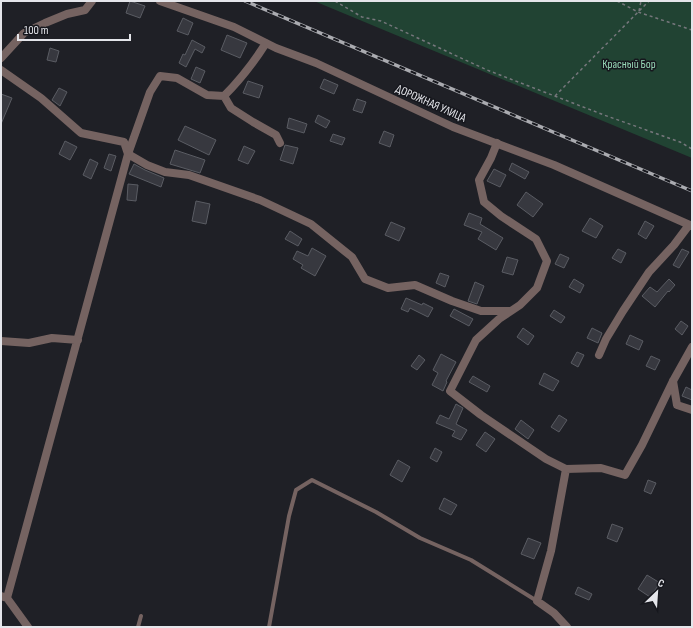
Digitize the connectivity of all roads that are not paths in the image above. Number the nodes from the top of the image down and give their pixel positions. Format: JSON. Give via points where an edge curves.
{"nodes":[{"id":1,"x":92,"y":1,"type":"edge"},
{"id":2,"x":160,"y":1,"type":"edge"},
{"id":3,"x":266,"y":43,"type":"junction"},
{"id":4,"x":1,"y":58,"type":"edge"},
{"id":5,"x":1,"y":70,"type":"edge"},
{"id":6,"x":224,"y":96,"type":"junction"},
{"id":7,"x":497,"y":143,"type":"junction"},
{"id":8,"x":280,"y":144,"type":"dead end"},
{"id":9,"x":128,"y":154,"type":"junction"},
{"id":10,"x":691,"y":226,"type":"edge"},
{"id":11,"x":511,"y":310,"type":"junction"},
{"id":12,"x":78,"y":340,"type":"junction"},
{"id":13,"x":1,"y":341,"type":"edge"},
{"id":14,"x":692,"y":347,"type":"edge"},
{"id":15,"x":599,"y":355,"type":"dead end"},
{"id":16,"x":673,"y":381,"type":"junction"},
{"id":17,"x":692,"y":410,"type":"edge"},
{"id":18,"x":566,"y":469,"type":"junction"},
{"id":19,"x":4,"y":597,"type":"edge"},
{"id":20,"x":537,"y":602,"type":"junction"},
{"id":21,"x":141,"y":616,"type":"dead end"},
{"id":22,"x":28,"y":627,"type":"edge"},
{"id":23,"x":138,"y":627,"type":"edge"},
{"id":24,"x":269,"y":627,"type":"edge"},
{"id":25,"x":567,"y":627,"type":"edge"}],
"edges":[{"from":1,"to":4,"type":"street","via":[[85,10],[67,14],[24,33]]},
{"from":2,"to":3,"type":"street","name":"ДОРОЖНАЯ УЛИЦА","via":[[234,27]]},
{"from":3,"to":6,"type":"street","via":[[256,59]]},
{"from":3,"to":7,"type":"street","name":"ДОРОЖНАЯ УЛИЦА","via":[[453,127]]},
{"from":5,"to":9,"type":"street","via":[[41,98],[81,133],[124,142]]},
{"from":6,"to":8,"type":"street","via":[[231,108],[276,135]]},
{"from":6,"to":9,"type":"street","via":[[207,95],[177,78],[160,76],[150,92]]},
{"from":7,"to":10,"type":"street","name":"ДОРОЖНАЯ УЛИЦА","via":[[554,165]]},
{"from":7,"to":11,"type":"street","via":[[479,180],[484,202],[536,239],[547,261],[537,288]]},
{"from":9,"to":11,"type":"street","via":[[165,172],[189,175],[260,200],[311,224],[352,257],[365,279],[382,286],[388,288],[415,285],[481,311]]},
{"from":9,"to":12,"type":"street"},
{"from":10,"to":15,"type":"street","via":[[649,272],[606,339]]},
{"from":11,"to":18,"type":"street","via":[[476,340],[450,392],[546,460]]},
{"from":12,"to":13,"type":"street","via":[[52,338],[28,343]]},
{"from":12,"to":19,"type":"street"},
{"from":14,"to":16,"type":"street"},
{"from":16,"to":17,"type":"street","via":[[677,405]]},
{"from":16,"to":18,"type":"street","via":[[624,475],[601,468]]},
{"from":18,"to":20,"type":"street","via":[[551,551]]},
{"from":19,"to":22,"type":"street"},
{"from":20,"to":24,"type":"lane","via":[[471,560],[420,538],[376,512],[312,480],[296,490]]},
{"from":20,"to":25,"type":"street","via":[[554,613]]},
{"from":21,"to":23,"type":"lane"}]}
